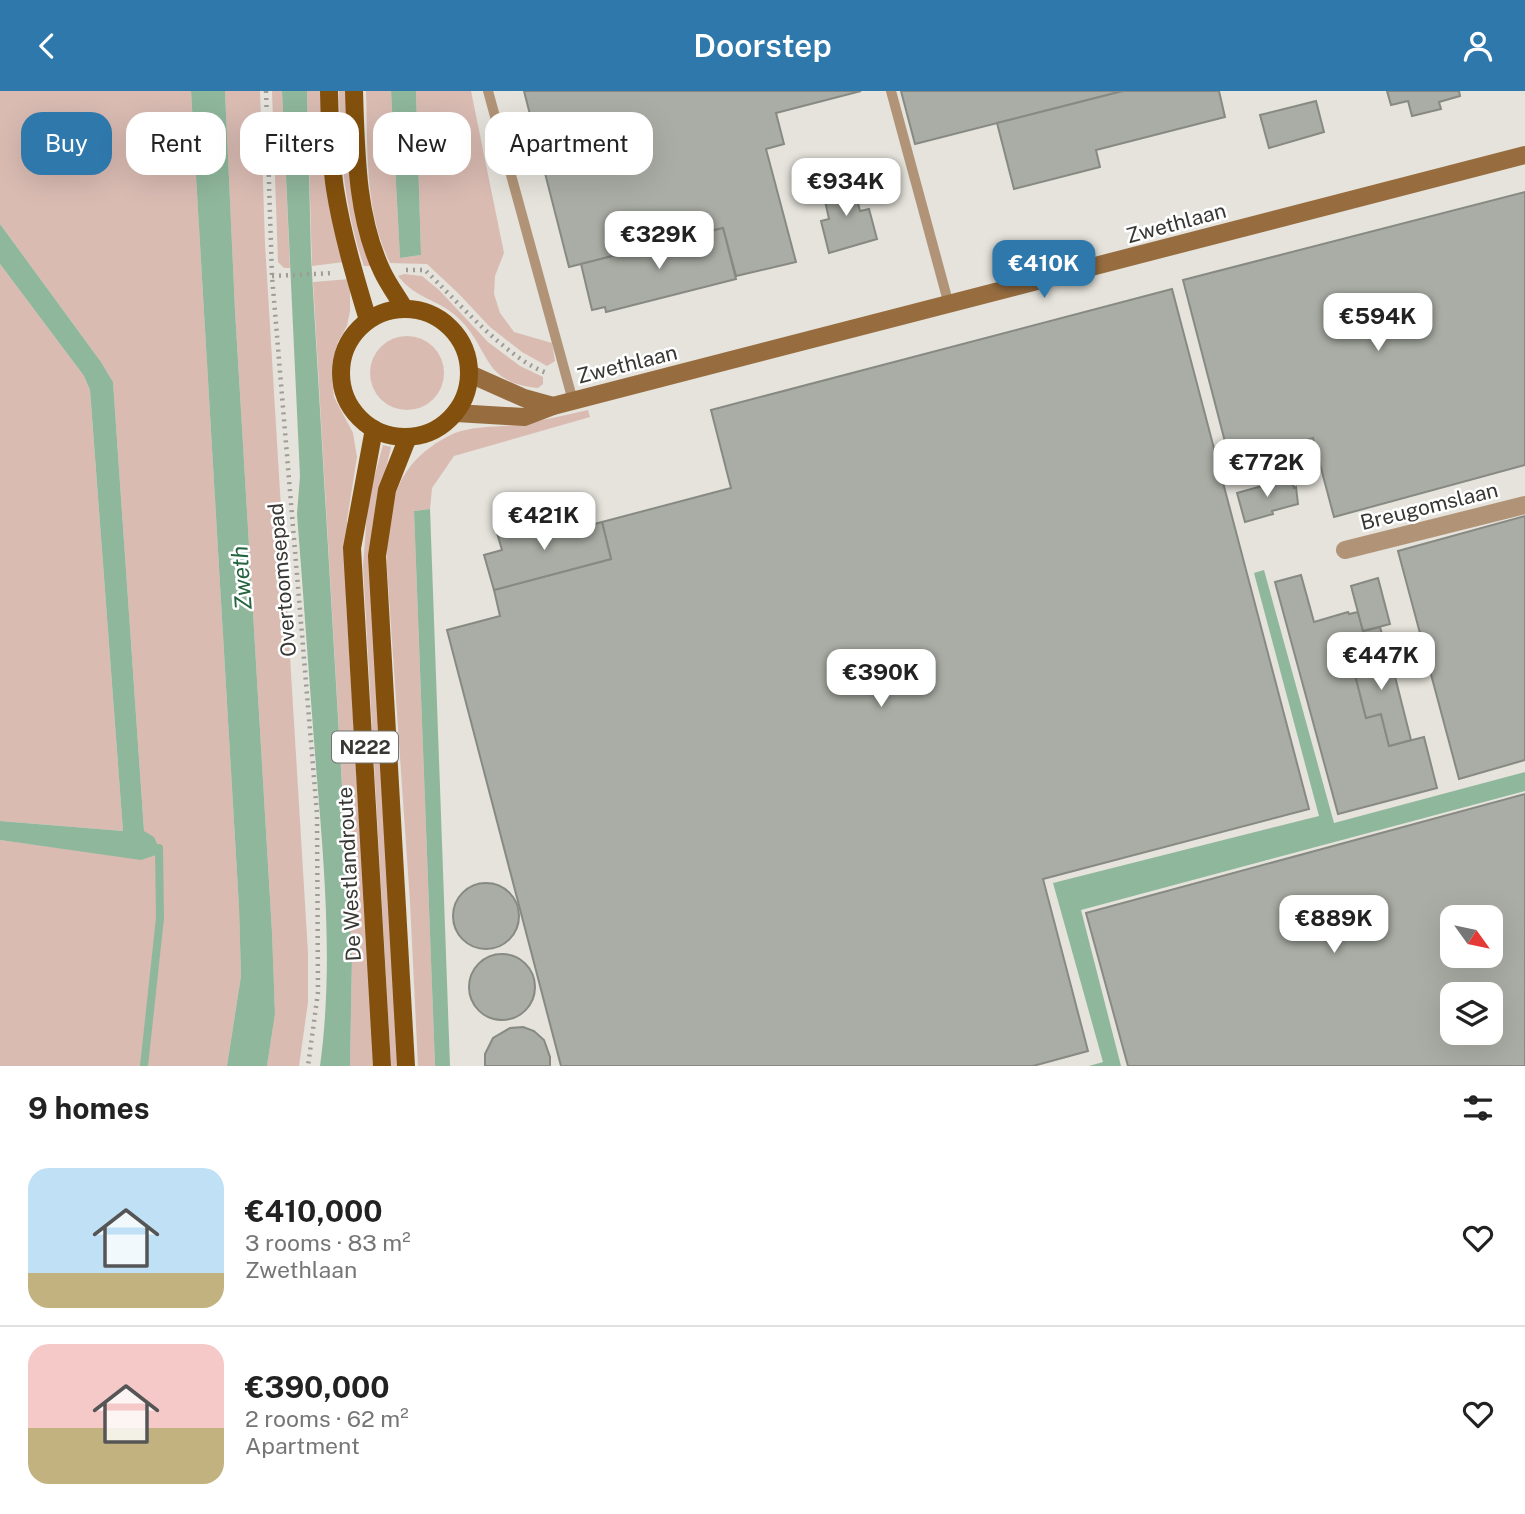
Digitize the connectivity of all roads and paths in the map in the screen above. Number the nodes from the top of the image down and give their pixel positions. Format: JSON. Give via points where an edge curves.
{"nodes":[{"id":1,"x":266,"y":91,"type":"edge"},
{"id":2,"x":329,"y":91,"type":"edge"},
{"id":3,"x":354,"y":91,"type":"edge"},
{"id":4,"x":488,"y":91,"type":"edge"},
{"id":5,"x":891,"y":91,"type":"edge"},
{"id":6,"x":1525,"y":155,"type":"edge"},
{"id":7,"x":354,"y":271,"type":"junction"},
{"id":8,"x":382,"y":271,"type":"junction"},
{"id":9,"x":272,"y":276,"type":"junction"},
{"id":10,"x":949,"y":305,"type":"junction"},
{"id":11,"x":404,"y":308,"type":"junction"},
{"id":12,"x":368,"y":320,"type":"junction"},
{"id":13,"x":470,"y":375,"type":"junction"},
{"id":14,"x":567,"y":380,"type":"junction"},
{"id":15,"x":573,"y":401,"type":"junction"},
{"id":16,"x":553,"y":405,"type":"junction"},
{"id":17,"x":456,"y":413,"type":"junction"},
{"id":18,"x":374,"y":429,"type":"junction"},
{"id":19,"x":408,"y":437,"type":"junction"},
{"id":20,"x":1525,"y":505,"type":"edge"},
{"id":21,"x":1345,"y":550,"type":"dead end"},
{"id":22,"x":308,"y":1066,"type":"edge"},
{"id":23,"x":382,"y":1066,"type":"edge"},
{"id":24,"x":406,"y":1066,"type":"edge"}],
"edges":[{"from":1,"to":9,"type":"path","name":"Overtoomsepad"},
{"from":2,"to":7,"type":"main road","via":[[335,189]]},
{"from":3,"to":8,"type":"main road","via":[[360,187]]},
{"from":4,"to":14,"type":"lane"},
{"from":5,"to":10,"type":"lane"},
{"from":6,"to":10,"type":"street","name":"Zwethlaan"},
{"from":7,"to":9,"type":"path"},
{"from":7,"to":12,"type":"main road"},
{"from":8,"to":11,"type":"main road"},
{"from":8,"to":14,"type":"path","name":"Zwethlaan","via":[[425,270],[487,331],[536,369]]},
{"from":9,"to":22,"type":"path","name":"Overtoomsepad","via":[[317,814],[318,992]]},
{"from":10,"to":15,"type":"street","name":"Zwethlaan"},
{"from":11,"to":12,"type":"main road"},
{"from":11,"to":13,"type":"main road","via":[[425,311],[451,327],[463,344]]},
{"from":12,"to":18,"type":"main road","via":[[347,345],[341,376],[351,407]]},
{"from":13,"to":16,"type":"street","name":"Zwethlaan"},
{"from":13,"to":17,"type":"main road"},
{"from":14,"to":15,"type":"lane"},
{"from":15,"to":16,"type":"street","name":"Zwethlaan"},
{"from":16,"to":17,"type":"street","name":"Zwethlaan","via":[[524,417]]},
{"from":17,"to":19,"type":"main road","via":[[435,431]]},
{"from":18,"to":19,"type":"main road"},
{"from":18,"to":23,"type":"main road","name":"De Westlandroute","number":"N222","via":[[352,548]]},
{"from":19,"to":24,"type":"main road","number":"N222","via":[[387,490],[377,556]]},
{"from":20,"to":21,"type":"street","name":"Breugomslaan"}]}
